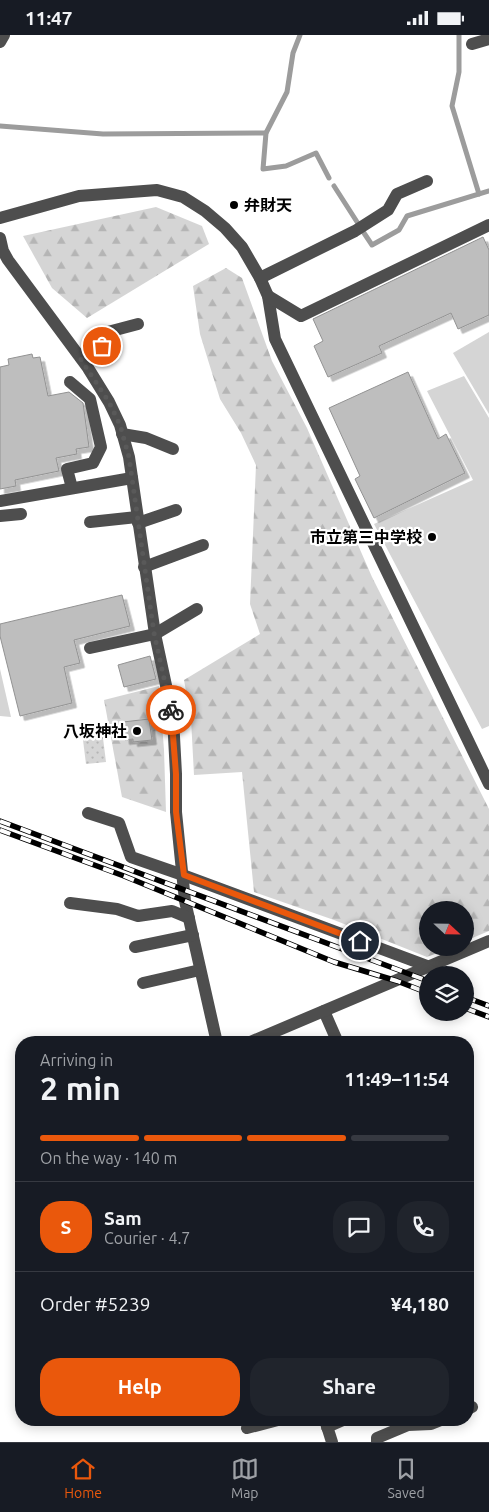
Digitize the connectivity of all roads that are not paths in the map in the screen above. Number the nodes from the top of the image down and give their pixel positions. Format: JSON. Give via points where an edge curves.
{"nodes":[{"id":1,"x":4,"y":35,"type":"edge"},
{"id":2,"x":489,"y":39,"type":"edge"},
{"id":3,"x":0,"y":42,"type":"edge"},
{"id":4,"x":472,"y":44,"type":"dead end"},
{"id":5,"x":427,"y":181,"type":"dead end"},
{"id":6,"x":0,"y":219,"type":"edge"},
{"id":7,"x":489,"y":225,"type":"edge"},
{"id":8,"x":0,"y":238,"type":"edge"},
{"id":9,"x":260,"y":278,"type":"junction"},
{"id":10,"x":268,"y":296,"type":"junction"},
{"id":11,"x":138,"y":324,"type":"dead end"},
{"id":12,"x":80,"y":358,"type":"junction"},
{"id":13,"x":70,"y":382,"type":"dead end"},
{"id":14,"x":122,"y":434,"type":"junction"},
{"id":15,"x":173,"y":449,"type":"dead end"},
{"id":16,"x":132,"y":478,"type":"junction"},
{"id":17,"x":72,"y":488,"type":"junction"},
{"id":18,"x":0,"y":501,"type":"edge"},
{"id":19,"x":176,"y":510,"type":"dead end"},
{"id":20,"x":21,"y":514,"type":"dead end"},
{"id":21,"x":0,"y":516,"type":"edge"},
{"id":22,"x":137,"y":520,"type":"junction"},
{"id":23,"x":90,"y":522,"type":"dead end"},
{"id":24,"x":203,"y":545,"type":"dead end"},
{"id":25,"x":144,"y":567,"type":"junction"},
{"id":26,"x":197,"y":609,"type":"dead end"},
{"id":27,"x":154,"y":633,"type":"junction"},
{"id":28,"x":90,"y":648,"type":"dead end"},
{"id":29,"x":489,"y":784,"type":"edge"},
{"id":30,"x":88,"y":813,"type":"dead end"},
{"id":31,"x":184,"y":875,"type":"junction"},
{"id":32,"x":70,"y":903,"type":"dead end"},
{"id":33,"x":189,"y":918,"type":"junction"},
{"id":34,"x":193,"y":935,"type":"junction"},
{"id":35,"x":489,"y":941,"type":"edge"},
{"id":36,"x":135,"y":947,"type":"dead end"},
{"id":37,"x":427,"y":966,"type":"edge"},
{"id":38,"x":432,"y":966,"type":"edge"},
{"id":39,"x":200,"y":971,"type":"junction"},
{"id":40,"x":419,"y":972,"type":"edge"},
{"id":41,"x":143,"y":983,"type":"dead end"},
{"id":42,"x":324,"y":1011,"type":"junction"},
{"id":43,"x":215,"y":1036,"type":"edge"},
{"id":44,"x":265,"y":1036,"type":"edge"},
{"id":45,"x":335,"y":1036,"type":"edge"},
{"id":46,"x":254,"y":1426,"type":"edge"},
{"id":47,"x":327,"y":1426,"type":"edge"},
{"id":48,"x":406,"y":1426,"type":"edge"},
{"id":49,"x":246,"y":1428,"type":"dead end"},
{"id":50,"x":332,"y":1442,"type":"edge"},
{"id":51,"x":377,"y":1442,"type":"edge"}],
"edges":[{"from":1,"to":3,"type":"street"},
{"from":2,"to":4,"type":"street"},
{"from":5,"to":9,"type":"street","via":[[398,194],[388,210],[360,228]]},
{"from":6,"to":9,"type":"street","via":[[79,196],[157,189],[182,197],[225,227],[242,247]]},
{"from":7,"to":10,"type":"street","via":[[301,316]]},
{"from":8,"to":12,"type":"street","via":[[8,260]]},
{"from":9,"to":10,"type":"street"},
{"from":10,"to":29,"type":"street","via":[[276,339]]},
{"from":11,"to":12,"type":"street","via":[[104,333],[102,346]]},
{"from":12,"to":14,"type":"street","via":[[109,402]]},
{"from":13,"to":17,"type":"street","via":[[90,399],[101,447],[93,463],[67,469]]},
{"from":14,"to":15,"type":"street","via":[[146,438]]},
{"from":14,"to":16,"type":"street"},
{"from":16,"to":17,"type":"street"},
{"from":16,"to":22,"type":"street"},
{"from":17,"to":18,"type":"street"},
{"from":19,"to":22,"type":"street"},
{"from":20,"to":21,"type":"street"},
{"from":22,"to":23,"type":"street"},
{"from":22,"to":25,"type":"street"},
{"from":24,"to":25,"type":"street"},
{"from":25,"to":27,"type":"street"},
{"from":26,"to":27,"type":"street"},
{"from":27,"to":28,"type":"street"},
{"from":27,"to":31,"type":"street","via":[[173,718],[176,812]]},
{"from":30,"to":31,"type":"street","via":[[119,823],[132,857]]},
{"from":31,"to":33,"type":"street"},
{"from":31,"to":37,"type":"street"},
{"from":32,"to":33,"type":"street","via":[[117,909],[138,916],[172,911]]},
{"from":33,"to":34,"type":"street"},
{"from":34,"to":36,"type":"street"},
{"from":34,"to":39,"type":"street"},
{"from":35,"to":38,"type":"street"},
{"from":39,"to":41,"type":"street"},
{"from":39,"to":43,"type":"street"},
{"from":40,"to":42,"type":"street"},
{"from":42,"to":44,"type":"street"},
{"from":42,"to":45,"type":"street"},
{"from":46,"to":49,"type":"street"},
{"from":47,"to":50,"type":"street"},
{"from":48,"to":51,"type":"street","via":[[376,1438]]}]}
